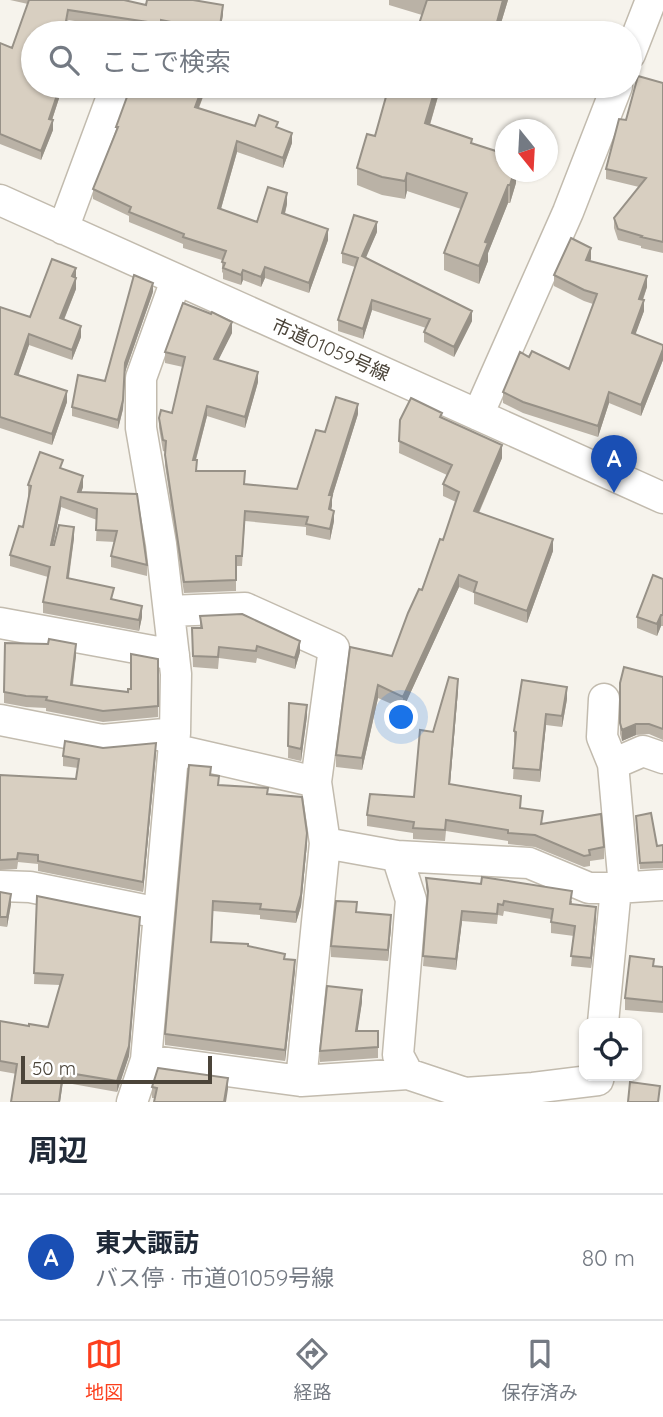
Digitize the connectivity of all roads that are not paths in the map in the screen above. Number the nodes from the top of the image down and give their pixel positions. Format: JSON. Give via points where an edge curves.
{"nodes":[{"id":1,"x":651,"y":0,"type":"edge"},
{"id":2,"x":642,"y":23,"type":"edge"},
{"id":3,"x":112,"y":98,"type":"edge"},
{"id":4,"x":612,"y":98,"type":"edge"},
{"id":5,"x":0,"y":200,"type":"edge"},
{"id":6,"x":63,"y":229,"type":"junction"},
{"id":7,"x":176,"y":280,"type":"junction"},
{"id":8,"x":478,"y":415,"type":"junction"},
{"id":9,"x":663,"y":498,"type":"edge"},
{"id":10,"x":169,"y":611,"type":"junction"},
{"id":11,"x":0,"y":623,"type":"edge"},
{"id":12,"x":174,"y":655,"type":"junction"},
{"id":13,"x":604,"y":699,"type":"dead end"},
{"id":14,"x":0,"y":720,"type":"edge"},
{"id":15,"x":174,"y":741,"type":"junction"},
{"id":16,"x":663,"y":758,"type":"edge"},
{"id":17,"x":613,"y":764,"type":"junction"},
{"id":18,"x":316,"y":782,"type":"junction"},
{"id":19,"x":325,"y":843,"type":"junction"},
{"id":20,"x":397,"y":856,"type":"junction"},
{"id":21,"x":663,"y":885,"type":"edge"},
{"id":22,"x":0,"y":886,"type":"edge"},
{"id":23,"x":620,"y":887,"type":"junction"},
{"id":24,"x":159,"y":913,"type":"junction"},
{"id":25,"x":604,"y":1018,"type":"edge"},
{"id":26,"x":146,"y":1060,"type":"junction"},
{"id":27,"x":408,"y":1074,"type":"junction"},
{"id":28,"x":301,"y":1081,"type":"junction"},
{"id":29,"x":589,"y":1081,"type":"edge"},
{"id":30,"x":465,"y":1098,"type":"edge"},
{"id":31,"x":132,"y":1102,"type":"edge"}],
"edges":[{"from":1,"to":2,"type":"street"},
{"from":3,"to":6,"type":"street"},
{"from":4,"to":8,"type":"street","via":[[568,212]]},
{"from":5,"to":6,"type":"street","name":"市道01059号線"},
{"from":6,"to":7,"type":"street","name":"市道01059号線"},
{"from":7,"to":8,"type":"street","name":"市道01059号線"},
{"from":7,"to":10,"type":"street","via":[[141,378],[141,428]]},
{"from":8,"to":9,"type":"street","name":"市道01059号線"},
{"from":10,"to":12,"type":"street"},
{"from":10,"to":18,"type":"street","via":[[245,608],[334,648]]},
{"from":11,"to":12,"type":"street"},
{"from":12,"to":15,"type":"street"},
{"from":13,"to":17,"type":"street","via":[[601,737]]},
{"from":14,"to":15,"type":"street","via":[[102,740]]},
{"from":15,"to":18,"type":"street"},
{"from":15,"to":24,"type":"street"},
{"from":16,"to":17,"type":"street","via":[[643,751]]},
{"from":17,"to":23,"type":"street"},
{"from":18,"to":19,"type":"street"},
{"from":19,"to":20,"type":"street"},
{"from":19,"to":28,"type":"street"},
{"from":20,"to":23,"type":"street","via":[[528,863],[589,888]]},
{"from":20,"to":27,"type":"street","via":[[411,900],[398,1055]]},
{"from":21,"to":23,"type":"street"},
{"from":22,"to":24,"type":"street","via":[[30,887]]},
{"from":23,"to":25,"type":"street"},
{"from":24,"to":26,"type":"street"},
{"from":26,"to":28,"type":"street"},
{"from":26,"to":31,"type":"street"},
{"from":27,"to":28,"type":"street"},
{"from":27,"to":30,"type":"street"},
{"from":29,"to":30,"type":"street"}]}
